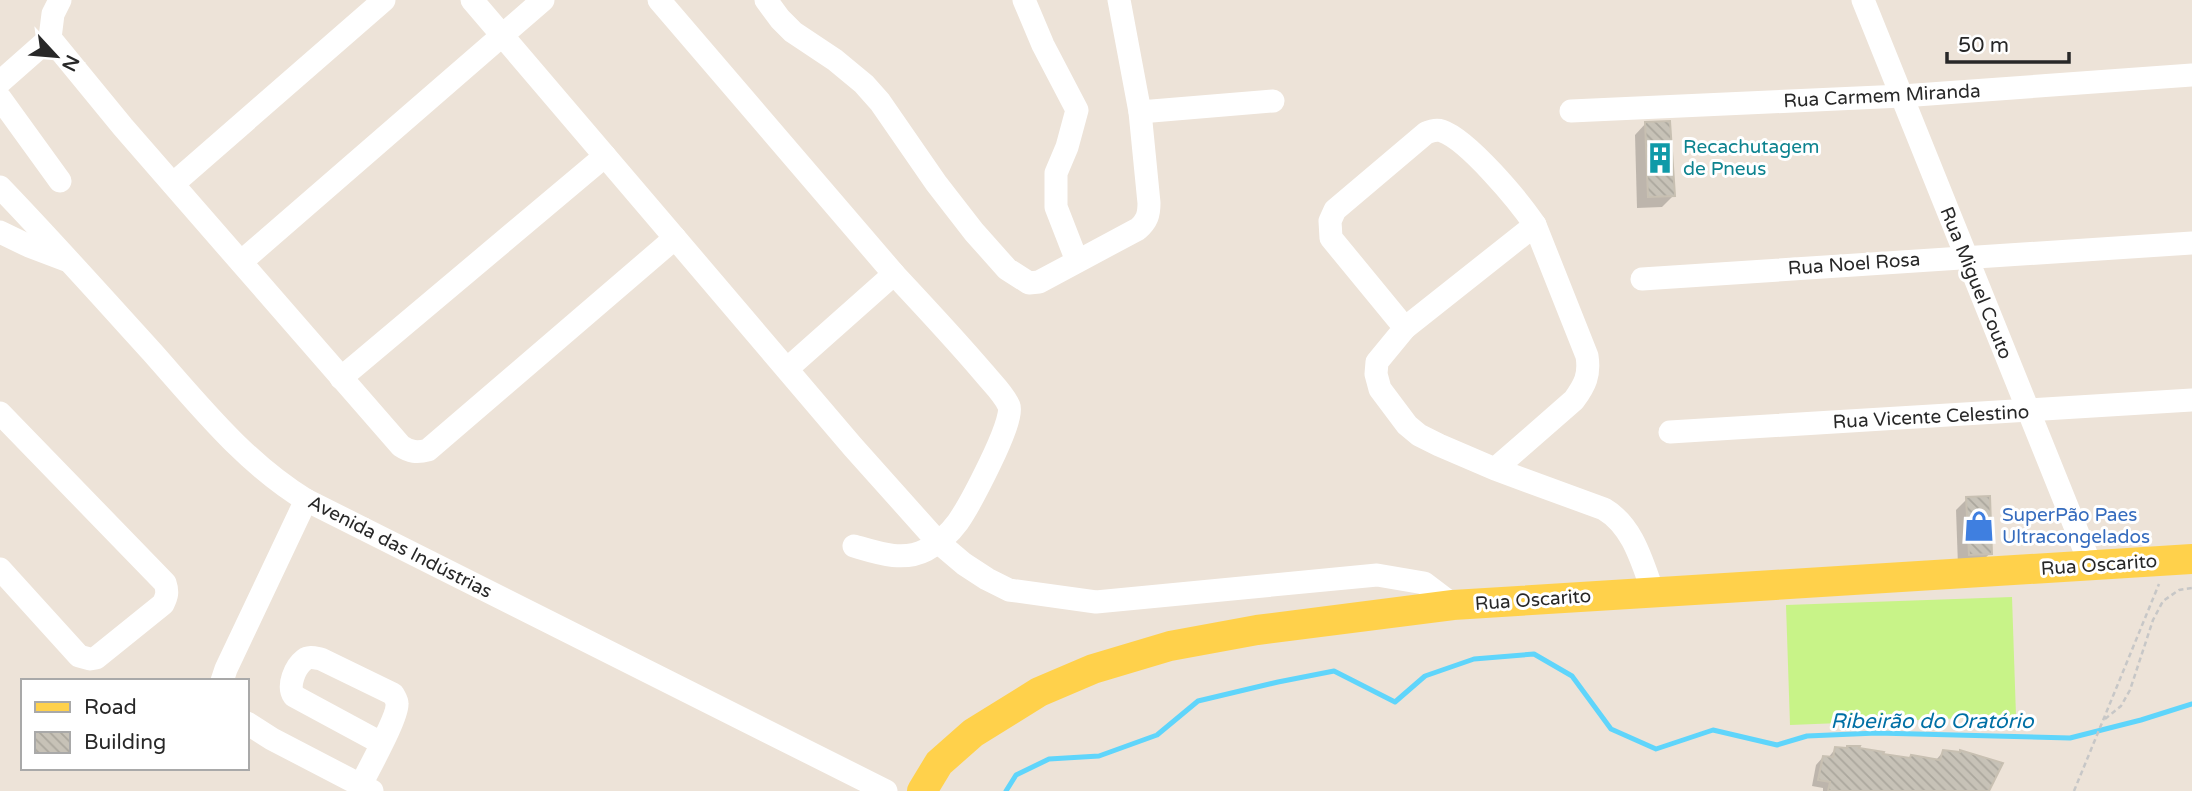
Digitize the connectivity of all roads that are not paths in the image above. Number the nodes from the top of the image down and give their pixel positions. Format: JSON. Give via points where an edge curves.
{"nodes":[{"id":1,"x":60,"y":0,"type":"edge"},
{"id":2,"x":384,"y":0,"type":"edge"},
{"id":3,"x":472,"y":0,"type":"edge"},
{"id":4,"x":543,"y":0,"type":"edge"},
{"id":5,"x":659,"y":0,"type":"edge"},
{"id":6,"x":766,"y":0,"type":"edge"},
{"id":7,"x":1024,"y":0,"type":"edge"},
{"id":8,"x":1119,"y":0,"type":"edge"},
{"id":9,"x":1863,"y":0,"type":"edge"},
{"id":10,"x":501,"y":35,"type":"junction"},
{"id":11,"x":50,"y":37,"type":"junction"},
{"id":12,"x":2192,"y":75,"type":"edge"},
{"id":13,"x":0,"y":82,"type":"edge"},
{"id":14,"x":1902,"y":96,"type":"junction"},
{"id":15,"x":0,"y":98,"type":"edge"},
{"id":16,"x":1273,"y":101,"type":"dead end"},
{"id":17,"x":1571,"y":111,"type":"dead end"},
{"id":18,"x":1140,"y":112,"type":"junction"},
{"id":19,"x":605,"y":156,"type":"junction"},
{"id":20,"x":60,"y":181,"type":"dead end"},
{"id":21,"x":173,"y":184,"type":"junction"},
{"id":22,"x":0,"y":187,"type":"edge"},
{"id":23,"x":1535,"y":225,"type":"junction"},
{"id":24,"x":0,"y":232,"type":"edge"},
{"id":25,"x":675,"y":238,"type":"junction"},
{"id":26,"x":2192,"y":243,"type":"edge"},
{"id":27,"x":1966,"y":257,"type":"junction"},
{"id":28,"x":1077,"y":261,"type":"junction"},
{"id":29,"x":241,"y":262,"type":"junction"},
{"id":30,"x":72,"y":263,"type":"junction"},
{"id":31,"x":894,"y":274,"type":"junction"},
{"id":32,"x":1642,"y":279,"type":"dead end"},
{"id":33,"x":1405,"y":328,"type":"junction"},
{"id":34,"x":787,"y":369,"type":"junction"},
{"id":35,"x":341,"y":378,"type":"junction"},
{"id":36,"x":2192,"y":400,"type":"edge"},
{"id":37,"x":2028,"y":412,"type":"junction"},
{"id":38,"x":0,"y":413,"type":"edge"},
{"id":39,"x":1670,"y":432,"type":"dead end"},
{"id":40,"x":1495,"y":469,"type":"junction"},
{"id":41,"x":306,"y":500,"type":"junction"},
{"id":42,"x":939,"y":542,"type":"junction"},
{"id":43,"x":854,"y":546,"type":"dead end"},
{"id":44,"x":2192,"y":559,"type":"edge"},
{"id":45,"x":2091,"y":566,"type":"junction"},
{"id":46,"x":0,"y":569,"type":"edge"},
{"id":47,"x":1654,"y":592,"type":"junction"},
{"id":48,"x":1453,"y":605,"type":"junction"},
{"id":49,"x":223,"y":679,"type":"edge"},
{"id":50,"x":248,"y":724,"type":"edge"},
{"id":51,"x":381,"y":743,"type":"junction"},
{"id":52,"x":367,"y":788,"type":"edge"},
{"id":53,"x":887,"y":791,"type":"edge"},
{"id":54,"x":922,"y":791,"type":"edge"}],
"edges":[{"from":1,"to":11,"type":"street","via":[[52,14]]},
{"from":2,"to":21,"type":"street"},
{"from":3,"to":10,"type":"street"},
{"from":4,"to":10,"type":"street"},
{"from":5,"to":31,"type":"street"},
{"from":6,"to":28,"type":"street","via":[[793,32],[864,84],[1007,270],[1034,283]]},
{"from":7,"to":28,"type":"street","via":[[1077,110],[1056,173],[1056,206]]},
{"from":8,"to":18,"type":"street"},
{"from":9,"to":14,"type":"street","name":"Rua Miguel Couto"},
{"from":10,"to":19,"type":"street"},
{"from":10,"to":29,"type":"street"},
{"from":11,"to":13,"type":"street"},
{"from":11,"to":21,"type":"street"},
{"from":12,"to":14,"type":"street","name":"Rua Carmem Miranda"},
{"from":14,"to":17,"type":"street","name":"Rua Carmem Miranda"},
{"from":14,"to":27,"type":"street","name":"Rua Miguel Couto"},
{"from":15,"to":20,"type":"street"},
{"from":16,"to":18,"type":"street"},
{"from":18,"to":28,"type":"street","via":[[1147,218],[1138,229]]},
{"from":19,"to":25,"type":"street"},
{"from":19,"to":35,"type":"street"},
{"from":21,"to":29,"type":"street"},
{"from":22,"to":30,"type":"street","name":"Avenida das Indústrias"},
{"from":23,"to":33,"type":"street"},
{"from":23,"to":33,"type":"street","via":[[1453,137],[1441,131],[1426,133],[1335,210],[1330,220],[1331,238]]},
{"from":23,"to":40,"type":"street","via":[[1587,356],[1589,372],[1574,400]]},
{"from":24,"to":30,"type":"street"},
{"from":25,"to":34,"type":"street"},
{"from":25,"to":35,"type":"street","via":[[428,450],[414,452],[401,446]]},
{"from":26,"to":27,"type":"street","name":"Rua Noel Rosa"},
{"from":27,"to":32,"type":"street","name":"Rua Noel Rosa"},
{"from":27,"to":37,"type":"street","name":"Rua Miguel Couto"},
{"from":29,"to":35,"type":"street"},
{"from":30,"to":41,"type":"street","name":"Avenida das Indústrias","via":[[253,461]]},
{"from":31,"to":34,"type":"street"},
{"from":31,"to":42,"type":"street","via":[[961,346],[1010,409],[1002,438],[959,521]]},
{"from":33,"to":40,"type":"street","via":[[1377,362],[1380,389],[1419,435]]},
{"from":34,"to":42,"type":"street"},
{"from":36,"to":37,"type":"street","name":"Rua Vicente Celestino"},
{"from":37,"to":39,"type":"street","name":"Rua Vicente Celestino"},
{"from":37,"to":45,"type":"street","name":"Rua Miguel Couto"},
{"from":38,"to":46,"type":"street","via":[[164,583],[167,597],[96,658],[84,659]]},
{"from":40,"to":47,"type":"street","via":[[1615,516],[1642,559]]},
{"from":41,"to":49,"type":"street"},
{"from":41,"to":53,"type":"street","name":"Avenida das Indústrias"},
{"from":42,"to":43,"type":"street","via":[[904,556]]},
{"from":42,"to":48,"type":"street","via":[[964,564],[1009,590],[1097,602],[1377,575],[1424,583]]},
{"from":44,"to":45,"type":"main road","name":"Rua Oscarito"},
{"from":45,"to":47,"type":"main road","name":"Rua Oscarito"},
{"from":47,"to":48,"type":"main road","name":"Rua Oscarito"},
{"from":48,"to":54,"type":"main road","name":"Rua Oscarito","via":[[1170,646],[1093,669],[1040,692],[973,733],[939,763]]},
{"from":50,"to":52,"type":"street"},
{"from":51,"to":51,"type":"street","via":[[396,711],[393,694],[321,659],[303,660],[290,683],[294,696]]},
{"from":51,"to":52,"type":"street"}]}
